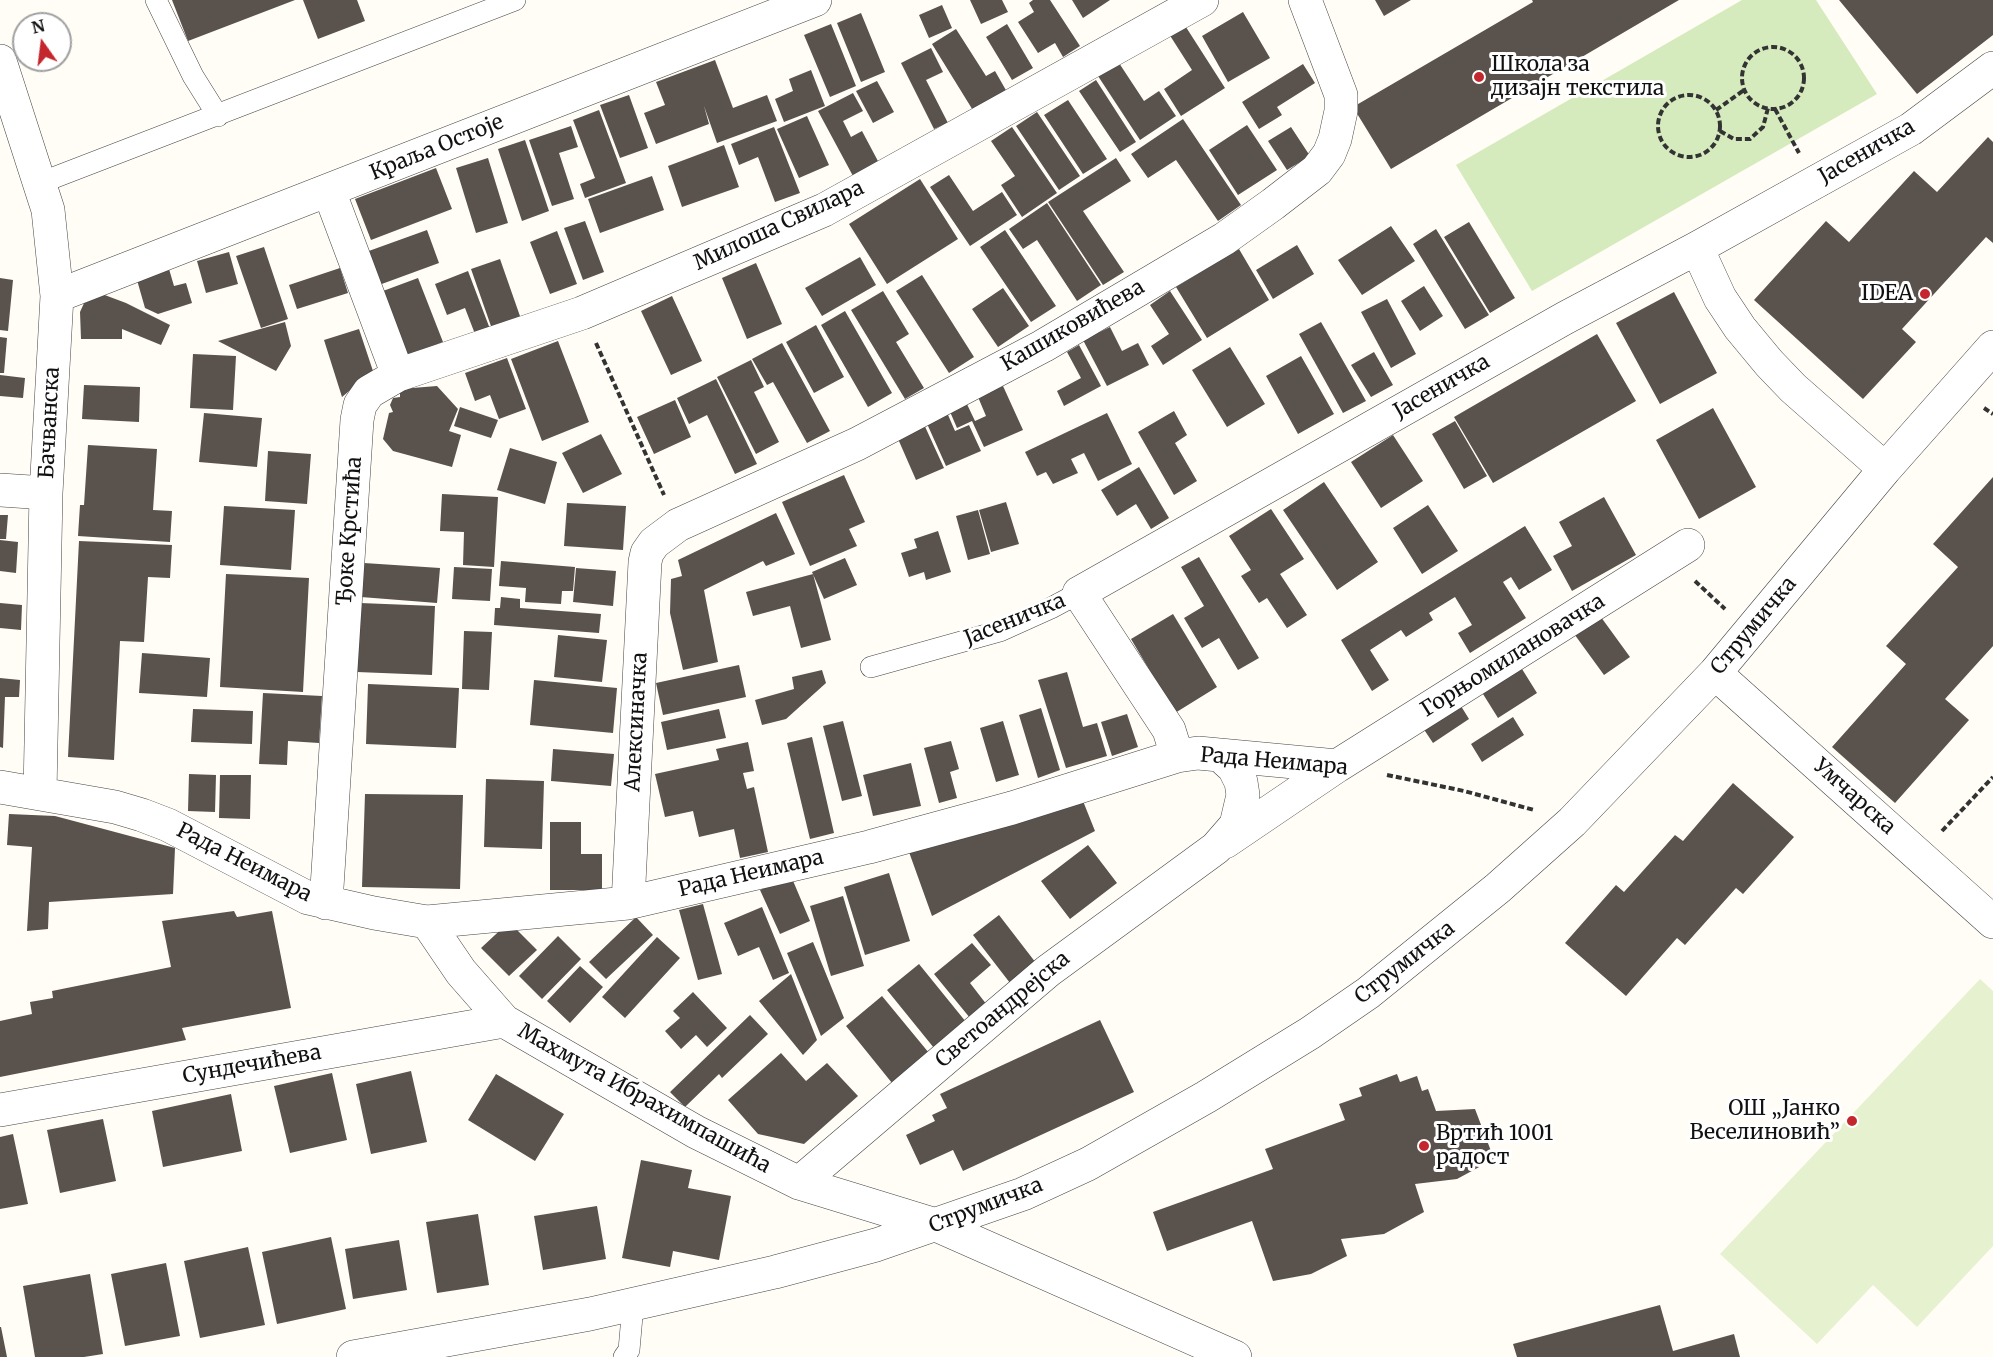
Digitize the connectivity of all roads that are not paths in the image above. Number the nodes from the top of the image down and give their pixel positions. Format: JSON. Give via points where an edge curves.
{"nodes":[{"id":1,"x":156,"y":0,"type":"edge"},
{"id":2,"x":515,"y":0,"type":"edge"},
{"id":3,"x":816,"y":0,"type":"edge"},
{"id":4,"x":1202,"y":0,"type":"edge"},
{"id":5,"x":1305,"y":0,"type":"edge"},
{"id":6,"x":0,"y":61,"type":"edge"},
{"id":7,"x":1993,"y":68,"type":"edge"},
{"id":8,"x":218,"y":116,"type":"junction"},
{"id":9,"x":40,"y":183,"type":"junction"},
{"id":10,"x":329,"y":191,"type":"junction"},
{"id":11,"x":1697,"y":248,"type":"junction"},
{"id":12,"x":57,"y":296,"type":"junction"},
{"id":13,"x":1993,"y":347,"type":"edge"},
{"id":14,"x":398,"y":375,"type":"junction"},
{"id":15,"x":1885,"y":469,"type":"junction"},
{"id":16,"x":0,"y":490,"type":"edge"},
{"id":17,"x":46,"y":493,"type":"junction"},
{"id":18,"x":666,"y":534,"type":"joint"},
{"id":19,"x":1679,"y":551,"type":"road end"},
{"id":20,"x":1078,"y":593,"type":"junction"},
{"id":21,"x":872,"y":668,"type":"dead end"},
{"id":22,"x":1715,"y":672,"type":"junction"},
{"id":23,"x":1177,"y":756,"type":"junction"},
{"id":24,"x":1221,"y":756,"type":"junction"},
{"id":25,"x":1337,"y":766,"type":"junction"},
{"id":26,"x":0,"y":787,"type":"edge"},
{"id":27,"x":40,"y":793,"type":"junction"},
{"id":28,"x":1216,"y":848,"type":"junction"},
{"id":29,"x":326,"y":903,"type":"junction"},
{"id":30,"x":628,"y":903,"type":"junction"},
{"id":31,"x":427,"y":922,"type":"junction"},
{"id":32,"x":1993,"y":922,"type":"edge"},
{"id":33,"x":504,"y":1021,"type":"junction"},
{"id":34,"x":0,"y":1110,"type":"edge"},
{"id":35,"x":799,"y":1183,"type":"junction"},
{"id":36,"x":936,"y":1225,"type":"junction"},
{"id":37,"x":633,"y":1305,"type":"junction"},
{"id":38,"x":353,"y":1357,"type":"edge"},
{"id":39,"x":624,"y":1357,"type":"edge"},
{"id":40,"x":1235,"y":1357,"type":"edge"}],
"edges":[{"from":1,"to":8,"type":"lane","via":[[193,76]]},
{"from":2,"to":8,"type":"lane"},
{"from":3,"to":10,"type":"street","name":"Краља Остоје"},
{"from":4,"to":14,"type":"street","name":"Милоша Свилара","via":[[824,210],[582,313]]},
{"from":5,"to":18,"type":"street","name":"Кашиковићева","via":[[1341,95],[1335,139],[1317,170],[1224,238],[1043,346],[857,444]]},
{"from":6,"to":9,"type":"street","name":"Бачванска"},
{"from":7,"to":11,"type":"street","name":"Јасеничка","via":[[1911,129]]},
{"from":8,"to":9,"type":"lane"},
{"from":9,"to":12,"type":"street","name":"Бачванска","via":[[48,210]]},
{"from":10,"to":12,"type":"street","name":"Краља Остоје"},
{"from":10,"to":14,"type":"street"},
{"from":11,"to":15,"type":"street","via":[[1720,298],[1769,363]]},
{"from":11,"to":20,"type":"street","name":"Јасеничка","via":[[1565,318]]},
{"from":12,"to":17,"type":"street","name":"Бачванска"},
{"from":13,"to":15,"type":"street","name":"Струмичка"},
{"from":14,"to":29,"type":"street","name":"Ђоке Крстића","via":[[369,392],[360,405],[357,420]]},
{"from":15,"to":22,"type":"street","name":"Струмичка"},
{"from":16,"to":17,"type":"street"},
{"from":17,"to":27,"type":"street","name":"Бачванска"},
{"from":18,"to":30,"type":"street","name":"Алексиначка","via":[[647,553],[645,562]]},
{"from":19,"to":25,"type":"street","name":"Горњомилановачка"},
{"from":20,"to":21,"type":"lane","name":"Јасеничка","via":[[1000,631]]},
{"from":20,"to":23,"type":"street","via":[[1169,730]]},
{"from":22,"to":32,"type":"street","name":"Умчарска"},
{"from":22,"to":36,"type":"street","name":"Струмичка","via":[[1572,822],[1498,888],[1368,993],[1206,1097],[1088,1164],[1023,1194]]},
{"from":23,"to":24,"type":"street","name":"Рада Неимара"},
{"from":23,"to":30,"type":"street","name":"Рада Неимара","via":[[902,838]]},
{"from":24,"to":25,"type":"street","name":"Рада Неимара"},
{"from":24,"to":28,"type":"street","name":"Светоандрејска","via":[[1241,782],[1243,795],[1236,825]]},
{"from":25,"to":28,"type":"street","name":"Светоандрејска"},
{"from":26,"to":27,"type":"street","name":"Рада Неимара"},
{"from":27,"to":29,"type":"street","name":"Рада Неимара","via":[[142,815],[308,898]]},
{"from":28,"to":35,"type":"street","name":"Светоандрејска","via":[[1048,971]]},
{"from":29,"to":31,"type":"street","name":"Рада Неимара"},
{"from":30,"to":31,"type":"street","name":"Рада Неимара"},
{"from":31,"to":33,"type":"street","name":"Махмута Ибрахимпашића","via":[[461,972]]},
{"from":33,"to":34,"type":"street","name":"Сундечићева"},
{"from":33,"to":35,"type":"street","name":"Махмута Ибрахимпашића","via":[[696,1132]]},
{"from":35,"to":36,"type":"street","name":"Махмута Ибрахимпашића"},
{"from":36,"to":37,"type":"street","name":"Струмичка","via":[[775,1272]]},
{"from":36,"to":40,"type":"street","name":"Махмута Ибрахимпашића"},
{"from":37,"to":38,"type":"street","name":"Струмичка"},
{"from":37,"to":39,"type":"lane","via":[[629,1350]]}]}
